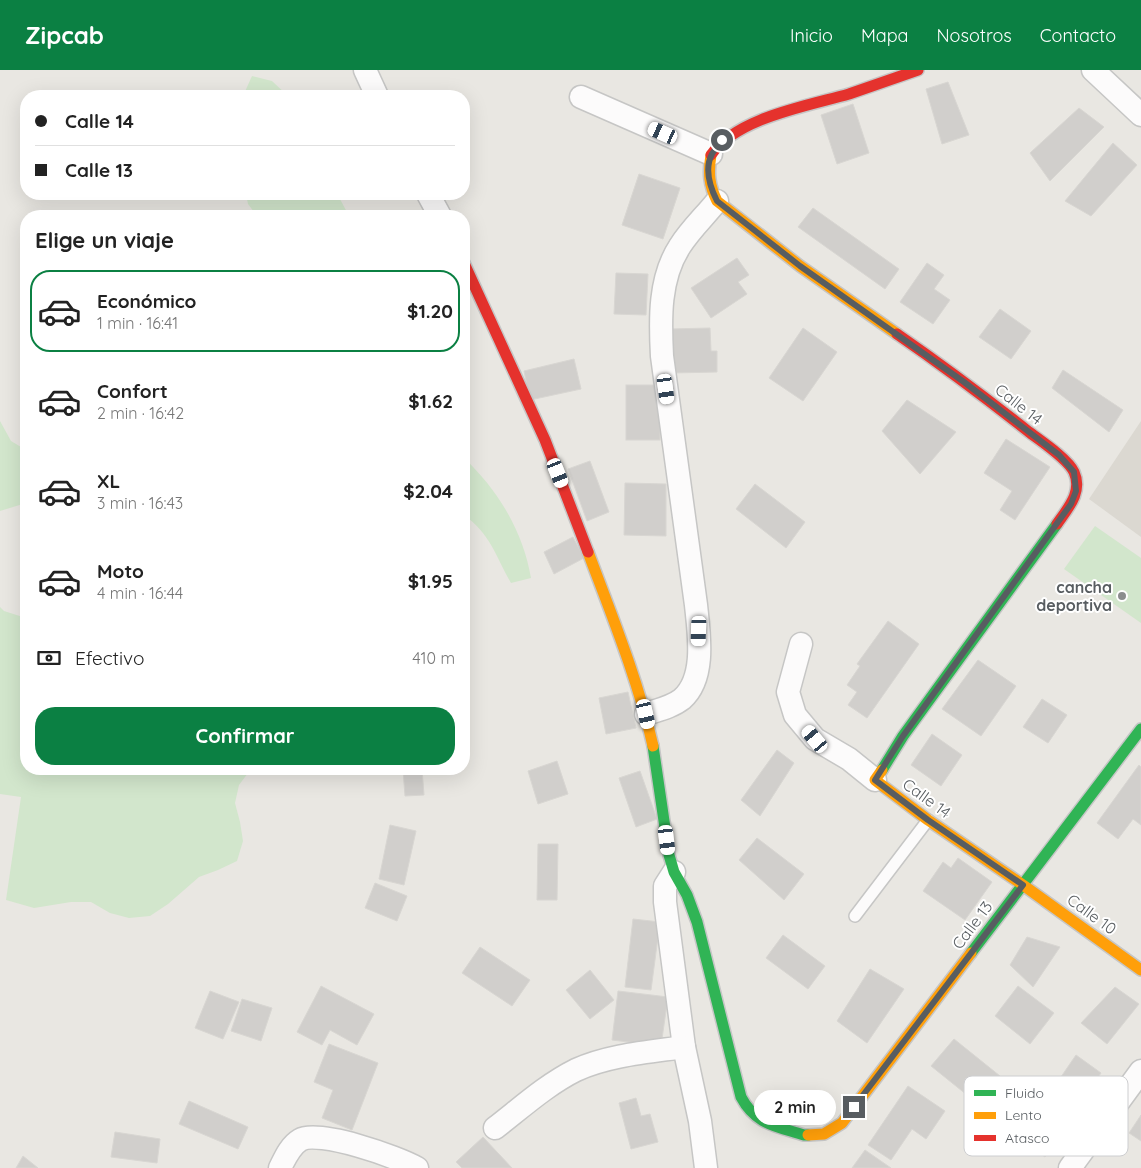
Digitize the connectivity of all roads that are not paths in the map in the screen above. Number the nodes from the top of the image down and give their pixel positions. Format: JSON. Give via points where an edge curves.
{"nodes":[{"id":1,"x":365,"y":70,"type":"edge"},
{"id":2,"x":918,"y":70,"type":"edge"},
{"id":3,"x":1092,"y":70,"type":"edge"},
{"id":4,"x":374,"y":90,"type":"edge"},
{"id":5,"x":581,"y":97,"type":"dead end"},
{"id":6,"x":1141,"y":115,"type":"edge"},
{"id":7,"x":712,"y":154,"type":"junction"},
{"id":8,"x":717,"y":201,"type":"junction"},
{"id":9,"x":470,"y":276,"type":"edge"},
{"id":10,"x":801,"y":644,"type":"dead end"},
{"id":11,"x":646,"y":714,"type":"junction"},
{"id":12,"x":1141,"y":729,"type":"edge"},
{"id":13,"x":875,"y":780,"type":"junction"},
{"id":14,"x":928,"y":820,"type":"junction"},
{"id":15,"x":674,"y":872,"type":"junction"},
{"id":16,"x":1023,"y":885,"type":"junction"},
{"id":17,"x":854,"y":916,"type":"dead end"},
{"id":18,"x":1141,"y":970,"type":"edge"},
{"id":19,"x":684,"y":1046,"type":"junction"},
{"id":20,"x":1141,"y":1072,"type":"edge"},
{"id":21,"x":1128,"y":1090,"type":"edge"},
{"id":22,"x":496,"y":1128,"type":"dead end"},
{"id":23,"x":1079,"y":1156,"type":"edge"},
{"id":24,"x":280,"y":1168,"type":"edge"},
{"id":25,"x":417,"y":1168,"type":"edge"},
{"id":26,"x":706,"y":1168,"type":"edge"},
{"id":27,"x":1070,"y":1168,"type":"edge"}],
"edges":[{"from":1,"to":4,"type":"street"},
{"from":2,"to":7,"type":"street","via":[[754,122],[722,140]]},
{"from":3,"to":6,"type":"street"},
{"from":5,"to":7,"type":"street"},
{"from":7,"to":8,"type":"street","via":[[708,171],[710,187]]},
{"from":8,"to":11,"type":"street","via":[[680,246],[671,263],[660,328],[699,631],[698,672],[682,698]]},
{"from":8,"to":13,"type":"street","name":"Calle 14","via":[[800,266],[964,382],[1059,455],[1074,472],[1076,491],[1071,504],[903,736]]},
{"from":9,"to":11,"type":"street","via":[[555,465]]},
{"from":10,"to":13,"type":"street","via":[[788,692],[795,715],[815,739],[849,759]]},
{"from":11,"to":15,"type":"street"},
{"from":12,"to":16,"type":"street","name":"Calle 13"},
{"from":13,"to":14,"type":"street","name":"Calle 14"},
{"from":14,"to":16,"type":"street","name":"Calle 14"},
{"from":14,"to":17,"type":"lane"},
{"from":15,"to":16,"type":"street","name":"Calle 13","via":[[697,922],[741,1097],[748,1110],[762,1121],[804,1135],[824,1134],[842,1123]]},
{"from":15,"to":19,"type":"street","via":[[668,878],[664,894]]},
{"from":16,"to":18,"type":"street","name":"Calle 10"},
{"from":19,"to":22,"type":"street","via":[[596,1062],[577,1070],[547,1088]]},
{"from":19,"to":26,"type":"street"},
{"from":20,"to":21,"type":"street"},
{"from":23,"to":27,"type":"street"},
{"from":24,"to":25,"type":"street","via":[[290,1149],[311,1136],[370,1148]]}]}
